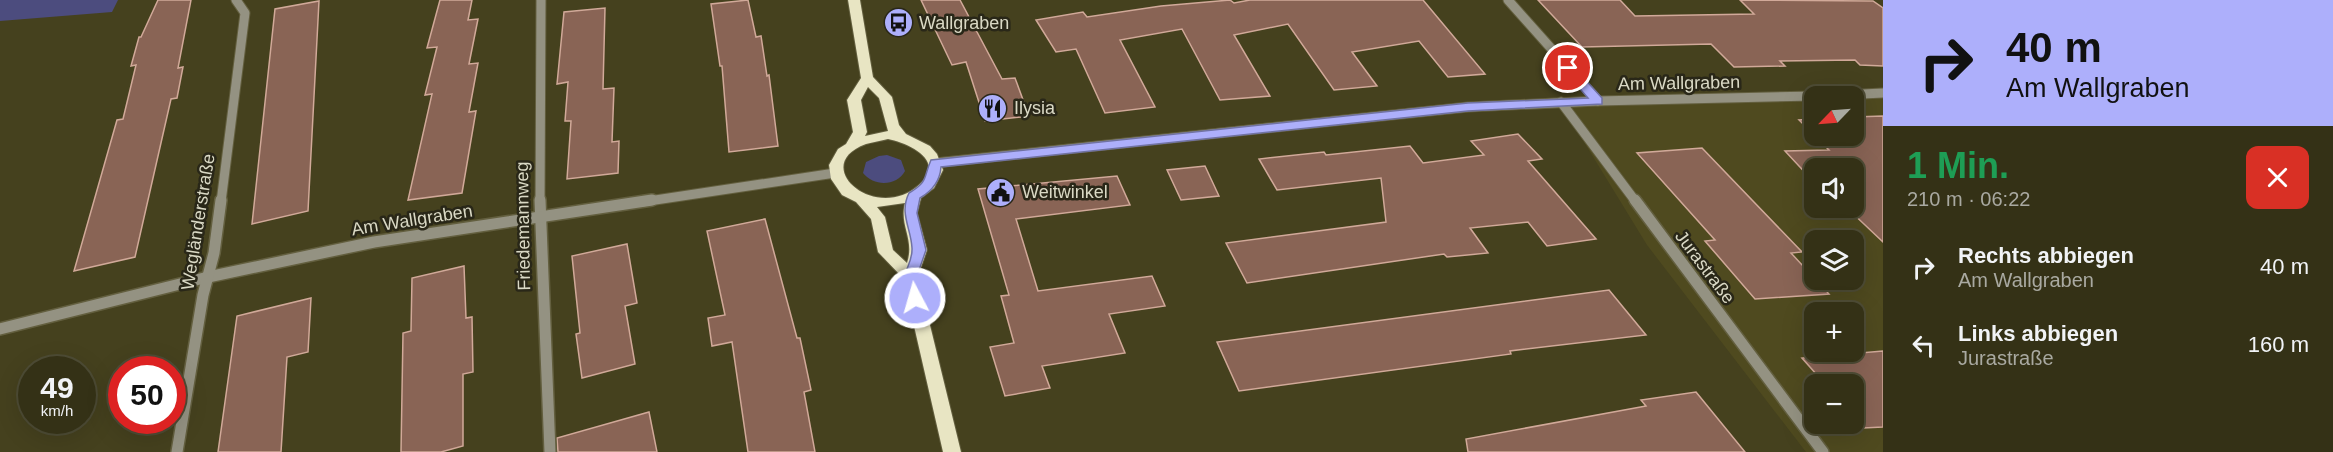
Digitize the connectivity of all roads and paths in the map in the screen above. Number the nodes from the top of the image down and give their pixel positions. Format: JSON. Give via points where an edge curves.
{"nodes":[{"id":1,"x":236,"y":0,"type":"edge"},
{"id":2,"x":541,"y":0,"type":"edge"},
{"id":3,"x":854,"y":0,"type":"edge"},
{"id":4,"x":1508,"y":0,"type":"edge"},
{"id":5,"x":867,"y":78,"type":"junction"},
{"id":6,"x":1883,"y":93,"type":"edge"},
{"id":7,"x":1864,"y":94,"type":"edge"},
{"id":8,"x":1804,"y":96,"type":"edge"},
{"id":9,"x":1598,"y":101,"type":"junction"},
{"id":10,"x":1561,"y":102,"type":"junction"},
{"id":11,"x":901,"y":137,"type":"junction"},
{"id":12,"x":852,"y":145,"type":"junction"},
{"id":13,"x":935,"y":163,"type":"junction"},
{"id":14,"x":835,"y":173,"type":"junction"},
{"id":15,"x":914,"y":196,"type":"junction"},
{"id":16,"x":861,"y":199,"type":"junction"},
{"id":17,"x":539,"y":216,"type":"junction"},
{"id":18,"x":910,"y":276,"type":"junction"},
{"id":19,"x":208,"y":277,"type":"junction"},
{"id":20,"x":0,"y":329,"type":"edge"},
{"id":21,"x":177,"y":452,"type":"edge"},
{"id":22,"x":550,"y":452,"type":"edge"},
{"id":23,"x":952,"y":452,"type":"edge"},
{"id":24,"x":1823,"y":452,"type":"edge"}],
"edges":[{"from":1,"to":19,"type":"street","name":"Wegländerstraße","via":[[245,13]]},
{"from":2,"to":17,"type":"street","name":"Friedemannweg"},
{"from":3,"to":5,"type":"main road"},
{"from":4,"to":9,"type":"street"},
{"from":5,"to":11,"type":"main road","via":[[885,97],[892,126]]},
{"from":5,"to":12,"type":"main road","via":[[854,100],[860,132]]},
{"from":6,"to":7,"type":"street"},
{"from":8,"to":9,"type":"street","name":"Am Wallgraben"},
{"from":9,"to":10,"type":"street","name":"Am Wallgraben"},
{"from":10,"to":13,"type":"street","name":"Am Wallgraben","via":[[1468,107]]},
{"from":10,"to":24,"type":"street","name":"Jurastraße"},
{"from":11,"to":12,"type":"main road","via":[[875,136]]},
{"from":11,"to":13,"type":"main road","via":[[924,146]]},
{"from":12,"to":14,"type":"main road","via":[[842,153]]},
{"from":13,"to":15,"type":"main road","via":[[934,178]]},
{"from":14,"to":16,"type":"main road","via":[[839,183]]},
{"from":14,"to":17,"type":"street","name":"Am Wallgraben"},
{"from":15,"to":16,"type":"main road","via":[[893,202]]},
{"from":15,"to":18,"type":"main road","via":[[910,213],[919,250]]},
{"from":16,"to":18,"type":"main road","via":[[878,217],[886,252]]},
{"from":17,"to":19,"type":"street","name":"Am Wallgraben","via":[[374,242]]},
{"from":17,"to":22,"type":"street","name":"Friedemannweg"},
{"from":18,"to":23,"type":"main road"},
{"from":19,"to":20,"type":"street","name":"Am Wallgraben"},
{"from":19,"to":21,"type":"street","name":"Wegländerstraße"}]}
